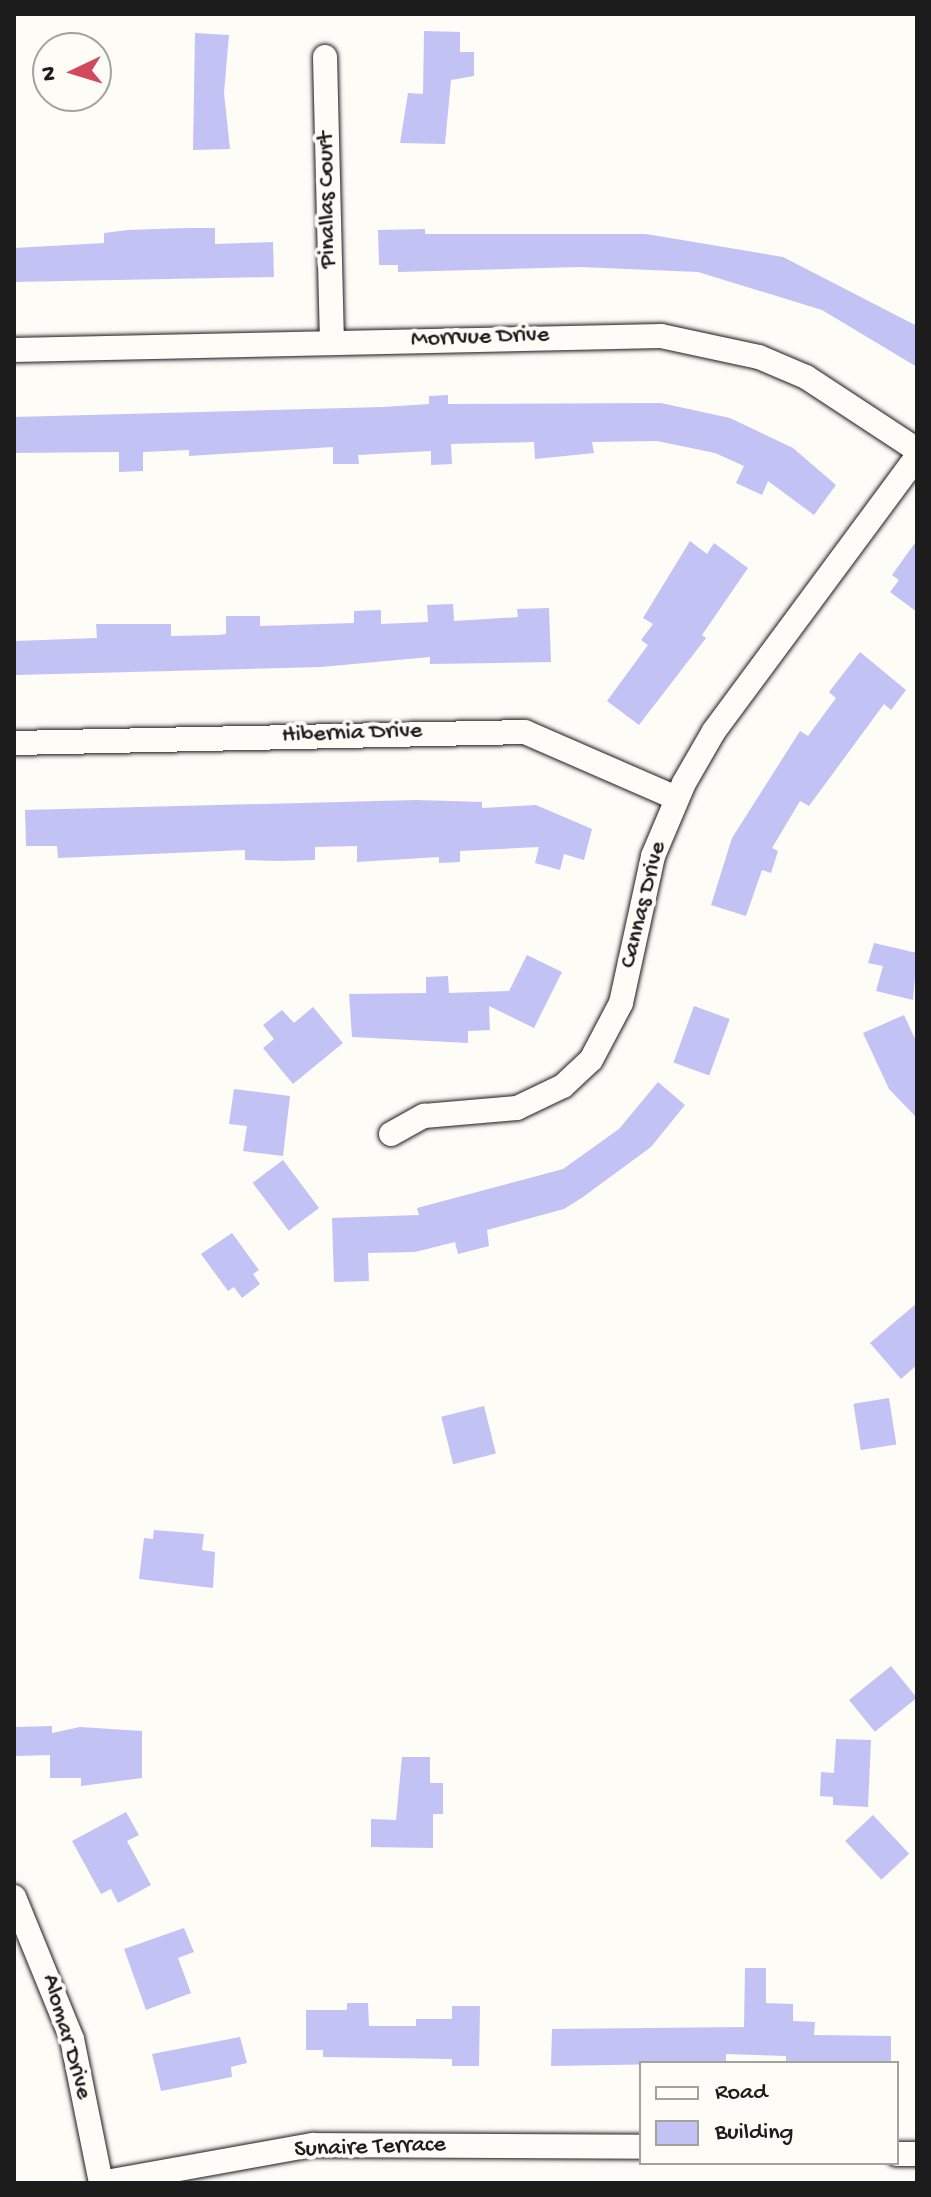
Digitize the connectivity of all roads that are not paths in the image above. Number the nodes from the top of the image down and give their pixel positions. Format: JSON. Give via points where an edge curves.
{"nodes":[{"id":1,"x":325,"y":57,"type":"dead end"},
{"id":2,"x":332,"y":342,"type":"junction"},
{"id":3,"x":14,"y":350,"type":"edge"},
{"id":4,"x":917,"y":450,"type":"edge"},
{"id":5,"x":917,"y":457,"type":"edge"},
{"id":6,"x":14,"y":743,"type":"edge"},
{"id":7,"x":676,"y":798,"type":"junction"},
{"id":8,"x":391,"y":1134,"type":"dead end"},
{"id":9,"x":14,"y":1897,"type":"edge"},
{"id":10,"x":639,"y":2147,"type":"edge"},
{"id":11,"x":101,"y":2183,"type":"edge"}],
"edges":[{"from":1,"to":2,"type":"street","name":"Pinallas Court"},
{"from":2,"to":3,"type":"street","name":"Morrvue Drive"},
{"from":2,"to":4,"type":"street","name":"Morrvue Drive","via":[[610,335],[709,344],[806,377]]},
{"from":5,"to":7,"type":"street","name":"Cannas Drive","via":[[714,731]]},
{"from":6,"to":7,"type":"street","name":"Hibernia Drive","via":[[525,732]]},
{"from":7,"to":8,"type":"street","name":"Cannas Drive","via":[[646,880],[621,1003],[591,1060],[563,1086],[517,1108],[424,1116]]},
{"from":9,"to":11,"type":"street","name":"Alomar Drive","via":[[72,2039]]},
{"from":10,"to":11,"type":"street","name":"Sunaire Terrace","via":[[313,2145]]}]}
